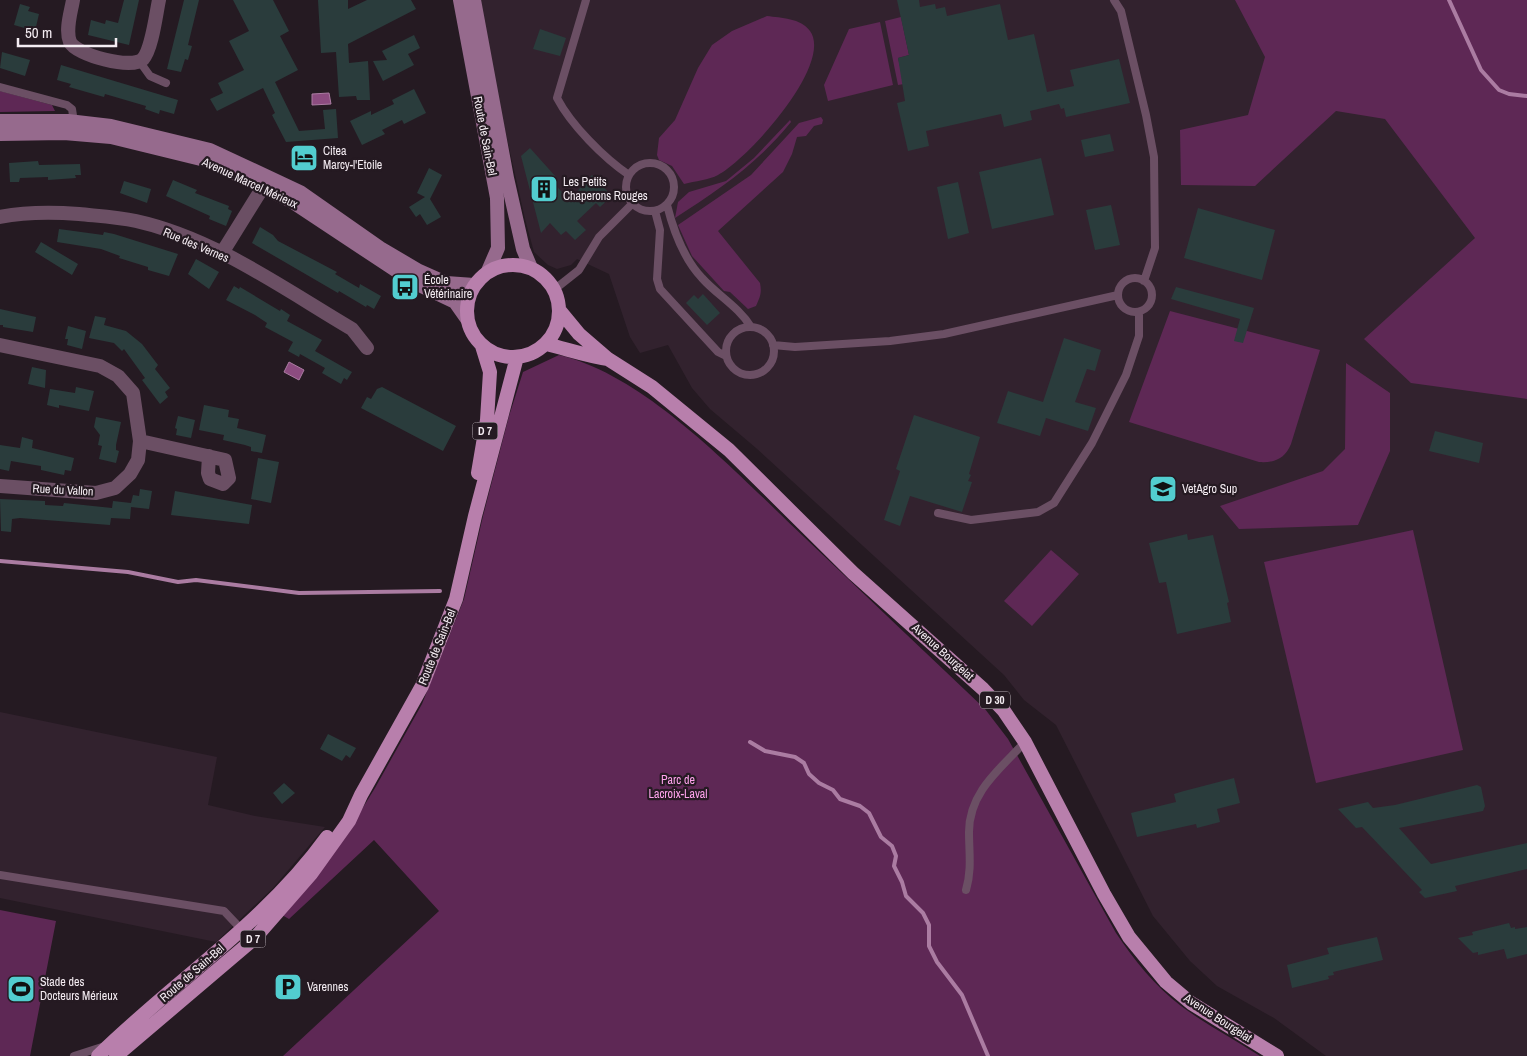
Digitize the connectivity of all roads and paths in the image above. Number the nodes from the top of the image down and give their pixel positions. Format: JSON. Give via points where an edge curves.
{"nodes":[{"id":1,"x":73,"y":0,"type":"edge"},
{"id":2,"x":160,"y":0,"type":"edge"},
{"id":3,"x":460,"y":0,"type":"edge"},
{"id":4,"x":474,"y":0,"type":"edge"},
{"id":5,"x":586,"y":0,"type":"edge"},
{"id":6,"x":1114,"y":0,"type":"edge"},
{"id":7,"x":140,"y":62,"type":"junction"},
{"id":8,"x":166,"y":83,"type":"dead end"},
{"id":9,"x":0,"y":87,"type":"edge"},
{"id":10,"x":0,"y":121,"type":"edge"},
{"id":11,"x":74,"y":122,"type":"junction"},
{"id":12,"x":0,"y":134,"type":"edge"},
{"id":13,"x":629,"y":175,"type":"junction"},
{"id":14,"x":263,"y":187,"type":"junction"},
{"id":15,"x":632,"y":204,"type":"junction"},
{"id":16,"x":667,"y":205,"type":"junction"},
{"id":17,"x":656,"y":211,"type":"junction"},
{"id":18,"x":0,"y":218,"type":"edge"},
{"id":19,"x":222,"y":253,"type":"junction"},
{"id":20,"x":532,"y":268,"type":"junction"},
{"id":21,"x":488,"y":271,"type":"junction"},
{"id":22,"x":1144,"y":281,"type":"junction"},
{"id":23,"x":474,"y":285,"type":"junction"},
{"id":24,"x":555,"y":290,"type":"junction"},
{"id":25,"x":1118,"y":295,"type":"junction"},
{"id":26,"x":560,"y":311,"type":"junction"},
{"id":27,"x":1138,"y":312,"type":"junction"},
{"id":28,"x":467,"y":319,"type":"junction"},
{"id":29,"x":751,"y":327,"type":"junction"},
{"id":30,"x":546,"y":344,"type":"junction"},
{"id":31,"x":0,"y":345,"type":"edge"},
{"id":32,"x":773,"y":345,"type":"junction"},
{"id":33,"x":482,"y":346,"type":"junction"},
{"id":34,"x":367,"y":348,"type":"dead end"},
{"id":35,"x":726,"y":356,"type":"junction"},
{"id":36,"x":517,"y":358,"type":"junction"},
{"id":37,"x":608,"y":359,"type":"junction"},
{"id":38,"x":140,"y":441,"type":"junction"},
{"id":39,"x":209,"y":456,"type":"dead end"},
{"id":40,"x":0,"y":486,"type":"edge"},
{"id":41,"x":938,"y":513,"type":"dead end"},
{"id":42,"x":475,"y":516,"type":"junction"},
{"id":43,"x":1026,"y":742,"type":"junction"},
{"id":44,"x":360,"y":795,"type":"junction"},
{"id":45,"x":0,"y":875,"type":"edge"},
{"id":46,"x":966,"y":890,"type":"dead end"},
{"id":47,"x":242,"y":930,"type":"junction"},
{"id":48,"x":113,"y":1050,"type":"edge"},
{"id":49,"x":74,"y":1056,"type":"edge"},
{"id":50,"x":98,"y":1056,"type":"edge"},
{"id":51,"x":1277,"y":1056,"type":"edge"}],
"edges":[{"from":1,"to":7,"type":"street","via":[[68,36],[75,49],[127,64]]},
{"from":2,"to":7,"type":"street","via":[[148,51]]},
{"from":3,"to":21,"type":"main road","name":"Route de Sain-Bel","via":[[497,198],[498,248]]},
{"from":4,"to":20,"type":"main road","name":"Route de Sain-Bel","via":[[507,178],[523,249]]},
{"from":5,"to":13,"type":"lane","via":[[558,98],[565,114]]},
{"from":6,"to":22,"type":"lane","via":[[1121,11],[1154,157],[1156,248]]},
{"from":7,"to":8,"type":"lane","via":[[150,76]]},
{"from":9,"to":11,"type":"lane","via":[[67,105],[72,109]]},
{"from":10,"to":11,"type":"main road","name":"Avenue Marcel Mérieux"},
{"from":11,"to":23,"type":"main road","name":"Avenue Marcel Mérieux","via":[[111,126],[210,150],[300,192],[419,271],[446,283]]},
{"from":12,"to":14,"type":"main road","name":"Avenue Marcel Mérieux","via":[[64,133],[111,137],[209,162]]},
{"from":13,"to":15,"type":"lane","via":[[626,190]]},
{"from":13,"to":16,"type":"lane","via":[[645,163],[666,169],[674,181],[674,195]]},
{"from":14,"to":19,"type":"street"},
{"from":14,"to":28,"type":"main road","name":"Avenue Marcel Mérieux","via":[[291,201],[415,283],[449,298]]},
{"from":15,"to":17,"type":"lane","via":[[643,211]]},
{"from":15,"to":24,"type":"lane","via":[[599,237],[579,270]]},
{"from":16,"to":17,"type":"lane"},
{"from":16,"to":29,"type":"lane","via":[[682,247],[700,277],[746,318]]},
{"from":17,"to":35,"type":"lane","via":[[660,230],[657,279],[660,288],[718,352]]},
{"from":18,"to":19,"type":"street","name":"Rue des Vernes","via":[[57,212],[136,221]]},
{"from":19,"to":34,"type":"street","name":"Rue des Vernes","via":[[352,329]]},
{"from":20,"to":21,"type":"main road","via":[[502,265]]},
{"from":20,"to":24,"type":"main road"},
{"from":21,"to":23,"type":"main road"},
{"from":22,"to":25,"type":"lane","via":[[1134,278],[1125,282]]},
{"from":22,"to":27,"type":"lane","via":[[1151,290],[1151,301]]},
{"from":23,"to":28,"type":"main road","via":[[466,307]]},
{"from":24,"to":26,"type":"main road"},
{"from":25,"to":27,"type":"lane","via":[[1124,308]]},
{"from":25,"to":32,"type":"lane","via":[[944,334],[890,341],[795,347]]},
{"from":26,"to":30,"type":"main road","via":[[554,334]]},
{"from":26,"to":37,"type":"main road","name":"Avenue Bourgelat","number":"D 30","via":[[579,334]]},
{"from":27,"to":41,"type":"lane","via":[[1139,336],[1126,375],[1092,443],[1054,502],[1038,512],[972,520]]},
{"from":28,"to":33,"type":"main road","via":[[472,334]]},
{"from":29,"to":32,"type":"lane","via":[[765,332]]},
{"from":29,"to":35,"type":"lane","via":[[731,335]]},
{"from":30,"to":36,"type":"main road","via":[[536,352]]},
{"from":30,"to":37,"type":"main road","name":"Avenue Bourgelat","number":"D 30"},
{"from":31,"to":38,"type":"street","name":"Rue du Vallon","via":[[100,366],[118,376],[133,393]]},
{"from":32,"to":35,"type":"lane","via":[[771,362],[759,373],[746,374],[735,370]]},
{"from":33,"to":36,"type":"main road","via":[[492,353]]},
{"from":33,"to":42,"type":"main road","name":"Route de Sain-Bel","number":"D 7","via":[[490,372]]},
{"from":36,"to":42,"type":"main road","name":"Route de Sain-Bel","number":"D 7"},
{"from":37,"to":43,"type":"main road","name":"Avenue Bourgelat","number":"D 30","via":[[652,387],[729,450],[853,573],[984,689],[1004,710]]},
{"from":38,"to":39,"type":"street"},
{"from":38,"to":40,"type":"street","name":"Rue du Vallon","via":[[138,460],[130,474],[115,488],[96,493]]},
{"from":42,"to":44,"type":"main road","name":"Route de Sain-Bel","number":"D 7","via":[[458,592],[422,686]]},
{"from":43,"to":46,"type":"lane","via":[[984,785],[971,807],[971,874]]},
{"from":43,"to":51,"type":"main road","name":"Avenue Bourgelat","number":"D 30","via":[[1130,937],[1166,982],[1185,998]]},
{"from":44,"to":47,"type":"main road","name":"Route de Sain-Bel","number":"D 7","via":[[299,871]]},
{"from":44,"to":48,"type":"main road","name":"Route de Sain-Bel","number":"D 7","via":[[349,821],[312,874],[255,938]]},
{"from":45,"to":47,"type":"lane","via":[[224,911]]},
{"from":47,"to":48,"type":"main road","name":"Route de Sain-Bel","number":"D 7"},
{"from":48,"to":49,"type":"lane"},
{"from":48,"to":50,"type":"main road","name":"Route de Sain-Bel","number":"D 7"}]}
